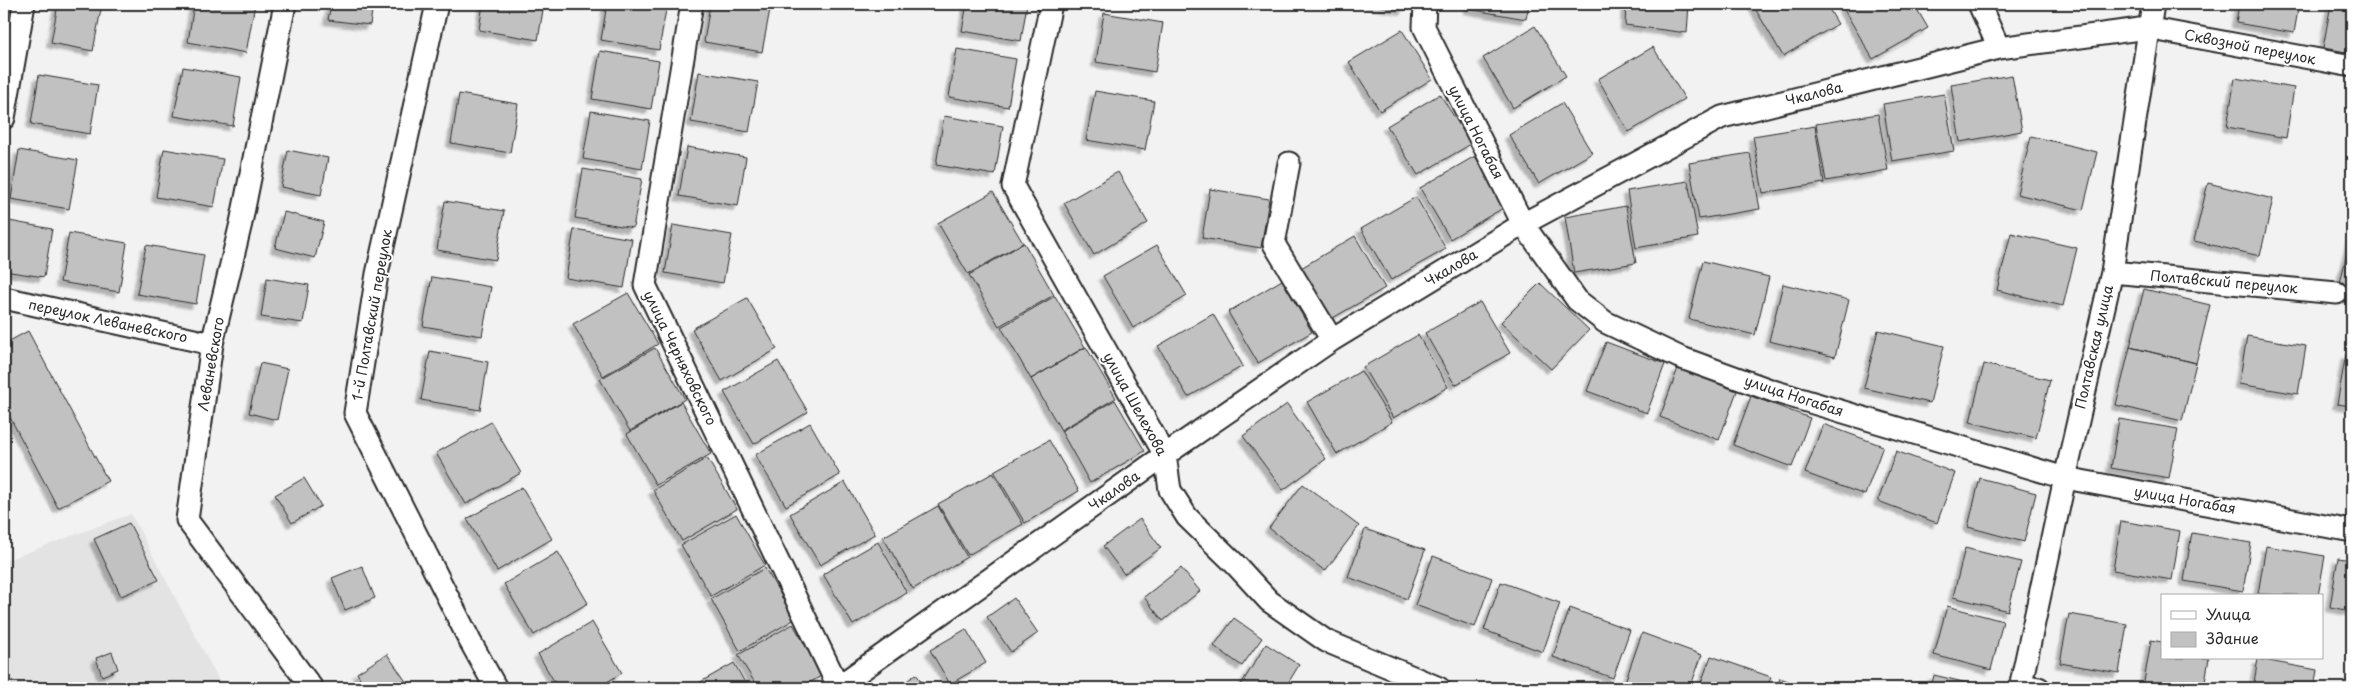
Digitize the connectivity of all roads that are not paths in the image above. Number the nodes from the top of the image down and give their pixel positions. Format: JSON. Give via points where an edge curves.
{"nodes":[{"id":1,"x":24,"y":4,"type":"edge"},
{"id":2,"x":285,"y":4,"type":"edge"},
{"id":3,"x":437,"y":4,"type":"edge"},
{"id":4,"x":692,"y":4,"type":"edge"},
{"id":5,"x":1051,"y":4,"type":"edge"},
{"id":6,"x":1425,"y":4,"type":"edge"},
{"id":7,"x":1979,"y":4,"type":"edge"},
{"id":8,"x":2153,"y":4,"type":"edge"},
{"id":9,"x":2148,"y":28,"type":"junction"},
{"id":10,"x":1999,"y":48,"type":"junction"},
{"id":11,"x":2352,"y":66,"type":"edge"},
{"id":12,"x":4,"y":118,"type":"edge"},
{"id":13,"x":1289,"y":163,"type":"dead end"},
{"id":14,"x":1523,"y":224,"type":"junction"},
{"id":15,"x":2112,"y":272,"type":"junction"},
{"id":16,"x":2336,"y":293,"type":"dead end"},
{"id":17,"x":4,"y":298,"type":"edge"},
{"id":18,"x":1332,"y":340,"type":"junction"},
{"id":19,"x":212,"y":344,"type":"junction"},
{"id":20,"x":1165,"y":455,"type":"junction"},
{"id":21,"x":2065,"y":478,"type":"junction"},
{"id":22,"x":2352,"y":530,"type":"edge"},
{"id":23,"x":2027,"y":687,"type":"edge"},
{"id":24,"x":312,"y":688,"type":"edge"},
{"id":25,"x":496,"y":688,"type":"edge"},
{"id":26,"x":838,"y":688,"type":"edge"},
{"id":27,"x":1439,"y":688,"type":"edge"}],
"edges":[{"from":1,"to":12,"type":"street"},
{"from":2,"to":19,"type":"street","name":"Леваневского","via":[[241,223]]},
{"from":3,"to":25,"type":"street","name":"1-й Полтавский переулок","via":[[377,274],[355,413]]},
{"from":4,"to":26,"type":"street","name":"улица Черняховского","via":[[645,285]]},
{"from":5,"to":20,"type":"street","name":"улица Шелехова","via":[[1013,186]]},
{"from":6,"to":14,"type":"street","name":"улица Ногабая","via":[[1424,27]]},
{"from":7,"to":10,"type":"street"},
{"from":8,"to":9,"type":"street","name":"Полтавская улица"},
{"from":9,"to":10,"type":"street","name":"Чкалова"},
{"from":9,"to":11,"type":"street","name":"Сквозной переулок"},
{"from":9,"to":15,"type":"street","name":"Полтавская улица"},
{"from":10,"to":14,"type":"street","name":"Чкалова","via":[[1722,117]]},
{"from":13,"to":18,"type":"street","via":[[1274,244]]},
{"from":14,"to":18,"type":"street","name":"Чкалова"},
{"from":14,"to":21,"type":"street","name":"улица Ногабая","via":[[1577,300],[1605,322],[1679,357],[1773,391]]},
{"from":15,"to":16,"type":"street","name":"Полтавский переулок"},
{"from":15,"to":21,"type":"street","name":"Полтавская улица"},
{"from":17,"to":19,"type":"street","name":"переулок Леваневского"},
{"from":18,"to":20,"type":"street","name":"Чкалова"},
{"from":19,"to":24,"type":"street","name":"Леваневского","via":[[187,520]]},
{"from":20,"to":26,"type":"street","name":"Чкалова"},
{"from":20,"to":27,"type":"street","name":"улица Шелехова","via":[[1170,490],[1187,517],[1269,601],[1326,641]]},
{"from":21,"to":22,"type":"street","name":"улица Ногабая"},
{"from":21,"to":23,"type":"street","name":"Полтавская улица"}]}
